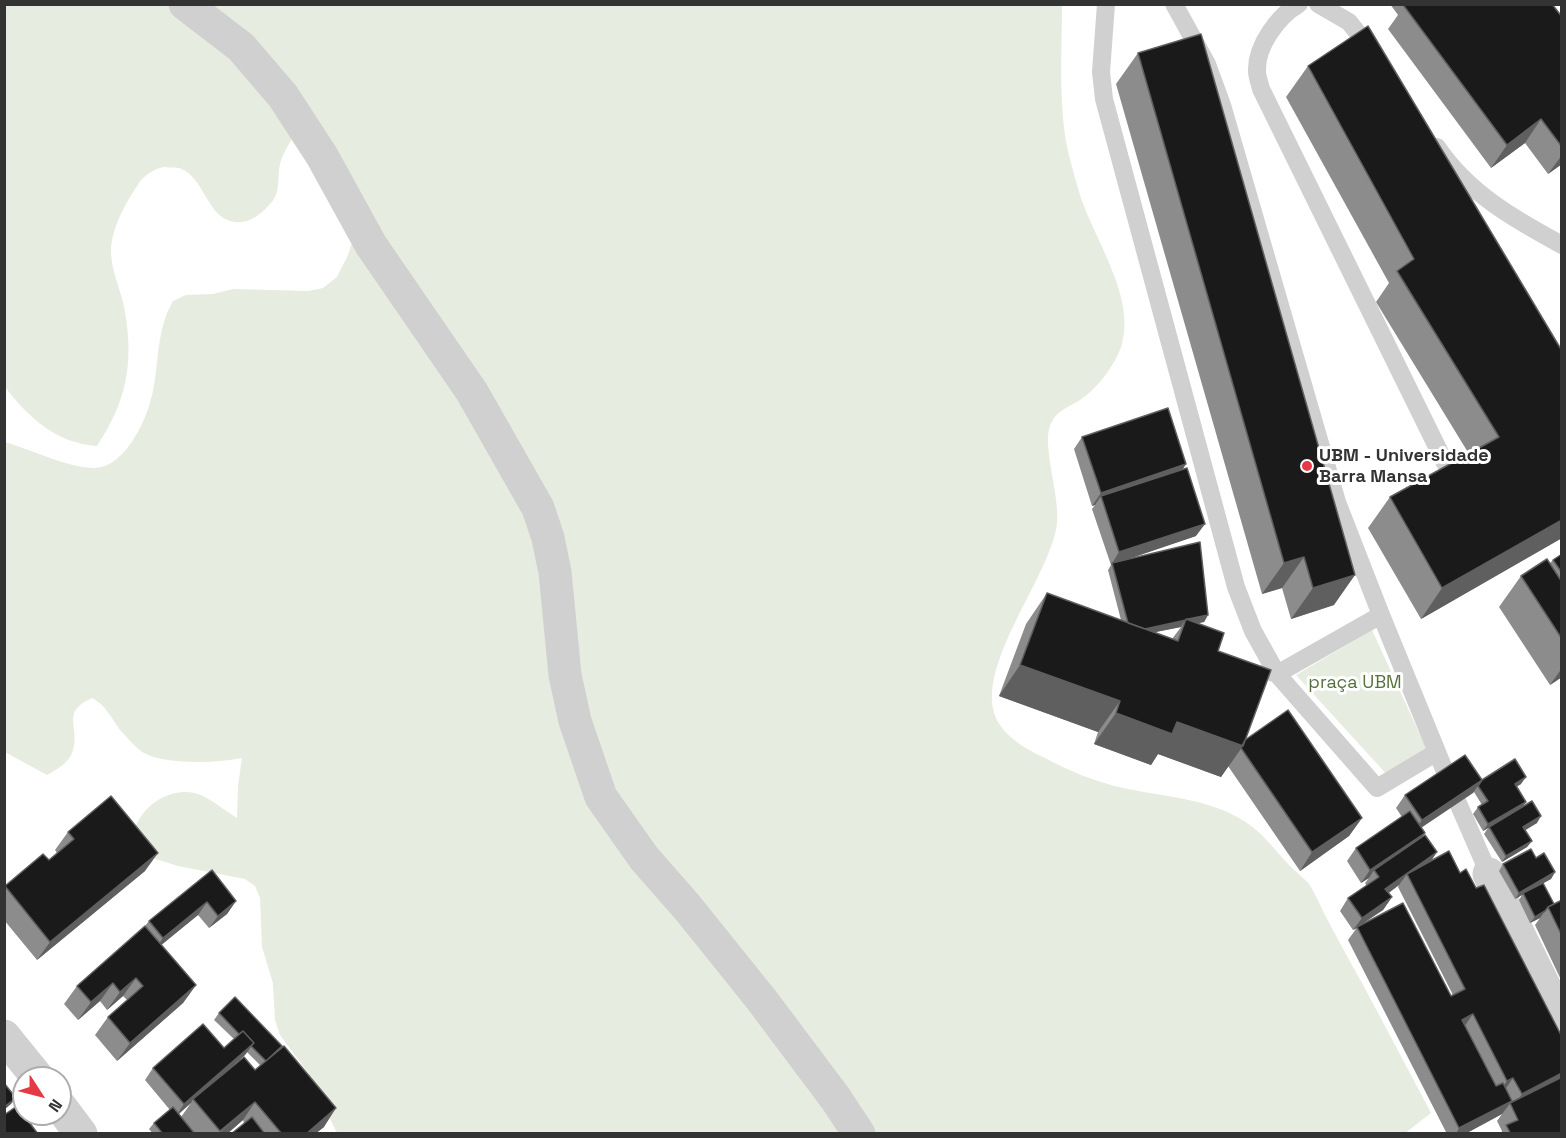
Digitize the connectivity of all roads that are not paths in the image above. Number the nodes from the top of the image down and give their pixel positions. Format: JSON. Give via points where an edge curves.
{"nodes":[{"id":1,"x":185,"y":4,"type":"edge"},
{"id":2,"x":1106,"y":4,"type":"edge"},
{"id":3,"x":1174,"y":4,"type":"edge"},
{"id":4,"x":1299,"y":4,"type":"edge"},
{"id":5,"x":1318,"y":4,"type":"edge"},
{"id":6,"x":1386,"y":71,"type":"edge"},
{"id":7,"x":1425,"y":130,"type":"edge"},
{"id":8,"x":1562,"y":244,"type":"edge"},
{"id":9,"x":1445,"y":463,"type":"dead end"},
{"id":10,"x":1381,"y":615,"type":"junction"},
{"id":11,"x":1254,"y":667,"type":"edge"},
{"id":12,"x":1277,"y":674,"type":"junction"},
{"id":13,"x":1437,"y":752,"type":"junction"},
{"id":14,"x":1419,"y":763,"type":"junction"},
{"id":15,"x":1453,"y":806,"type":"edge"},
{"id":16,"x":1489,"y":874,"type":"joint"},
{"id":17,"x":1562,"y":1022,"type":"edge"},
{"id":18,"x":4,"y":1036,"type":"edge"},
{"id":19,"x":28,"y":1066,"type":"edge"},
{"id":20,"x":859,"y":1134,"type":"edge"}],
"edges":[{"from":1,"to":20,"type":"street","via":[[241,47],[283,96],[322,156],[371,245],[472,392],[538,508],[555,572],[575,721],[601,797],[644,858],[761,999]]},
{"from":2,"to":12,"type":"lane","via":[[1101,62],[1104,99],[1236,587],[1253,632]]},
{"from":3,"to":10,"type":"lane","via":[[1192,33],[1222,105],[1336,502]]},
{"from":4,"to":9,"type":"lane","via":[[1270,33],[1260,53],[1256,73],[1261,90]]},
{"from":5,"to":6,"type":"lane","via":[[1349,22]]},
{"from":7,"to":8,"type":"lane","via":[[1471,188]]},
{"from":10,"to":12,"type":"lane"},
{"from":10,"to":13,"type":"lane"},
{"from":11,"to":12,"type":"lane"},
{"from":12,"to":14,"type":"lane","via":[[1377,788]]},
{"from":13,"to":14,"type":"lane"},
{"from":13,"to":14,"type":"lane","via":[[1439,779]]},
{"from":15,"to":16,"type":"lane"},
{"from":16,"to":17,"type":"street"},
{"from":18,"to":19,"type":"street"}]}
